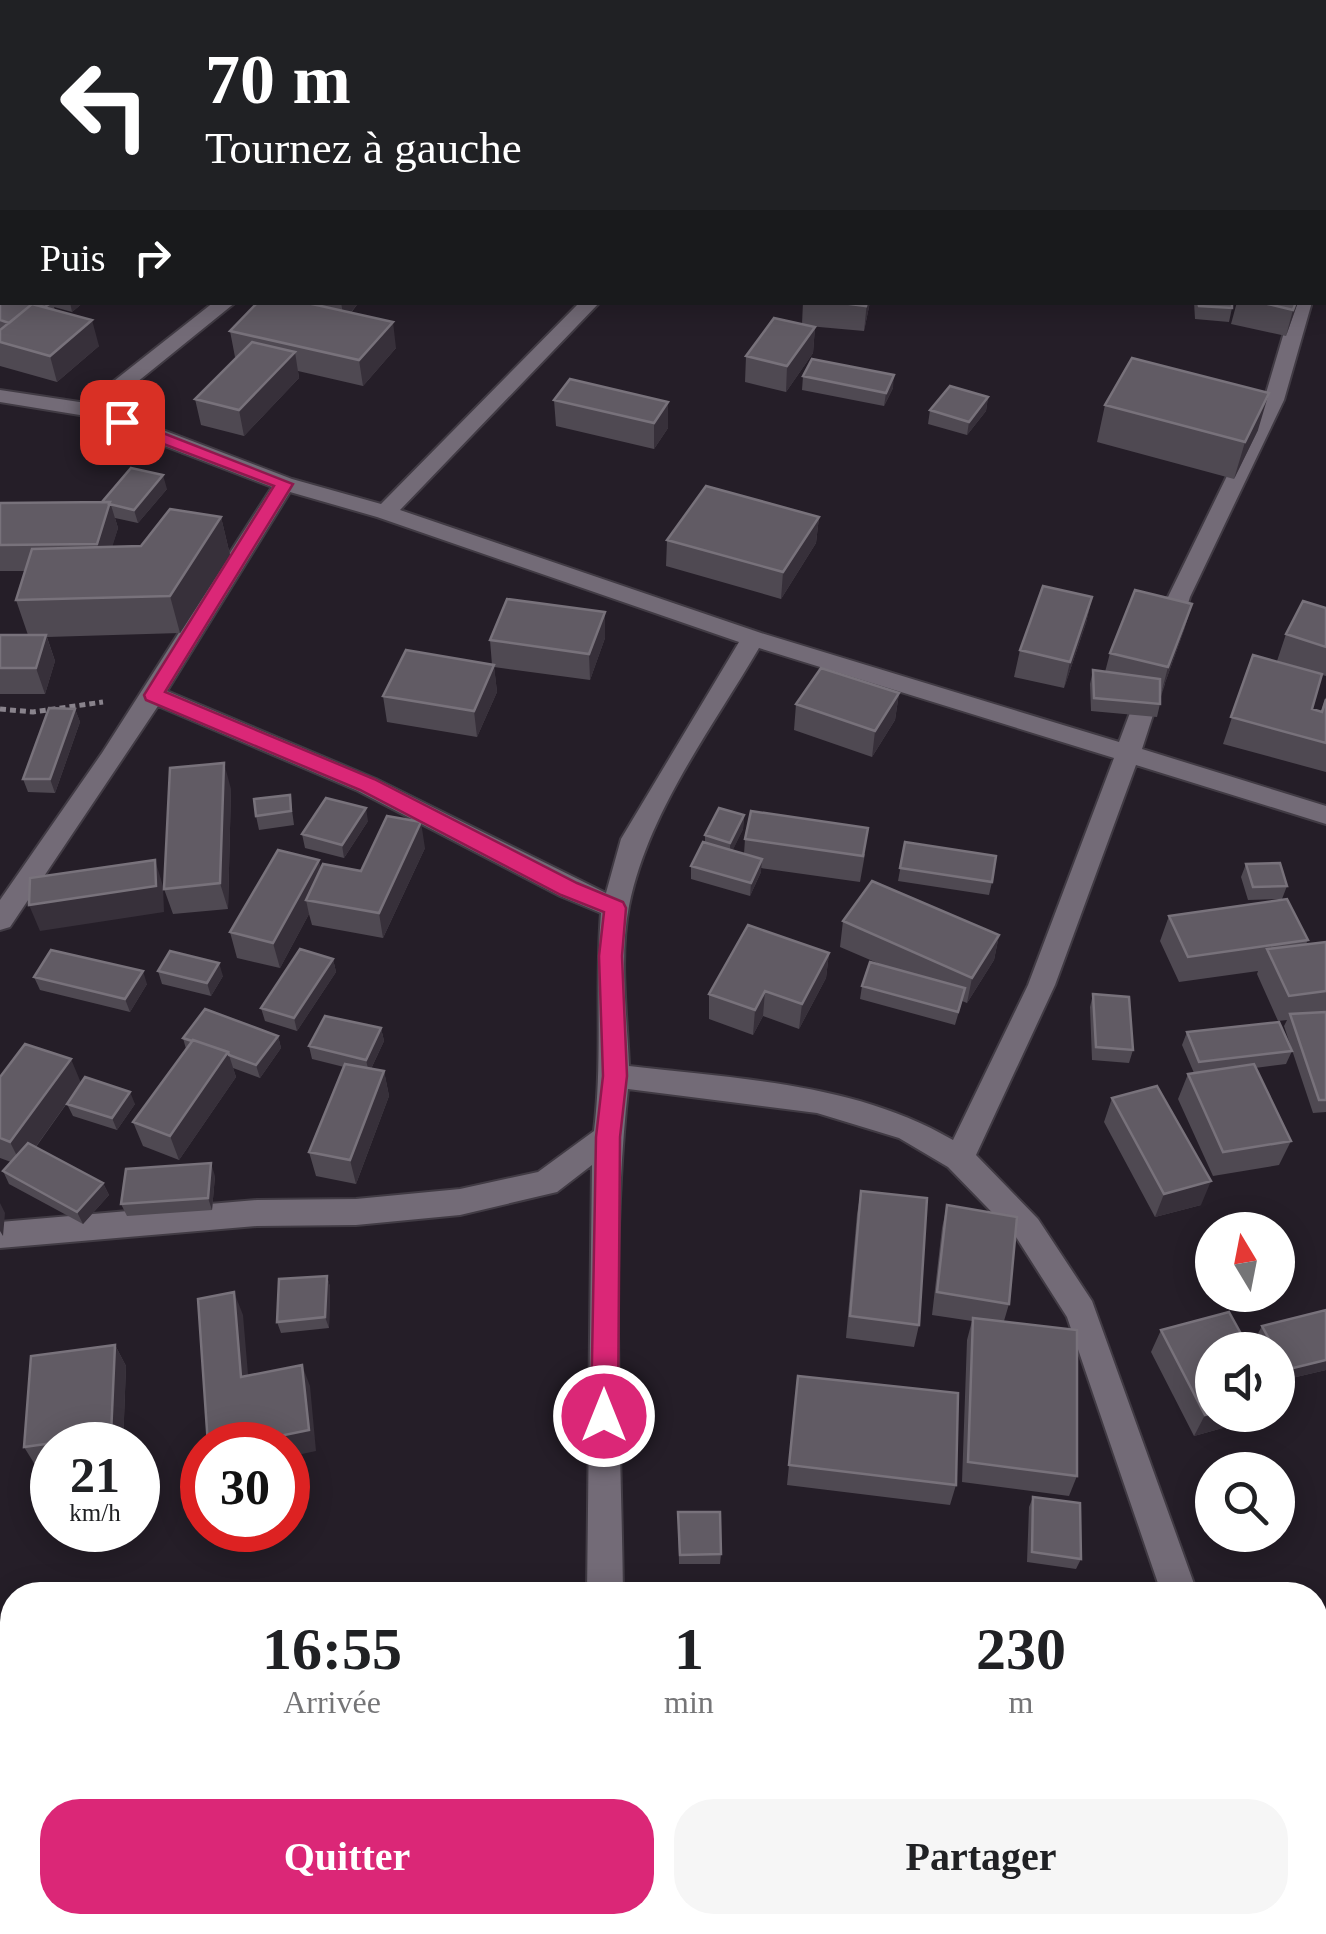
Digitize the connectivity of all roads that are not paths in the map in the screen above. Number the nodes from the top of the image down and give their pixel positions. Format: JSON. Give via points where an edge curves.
{"nodes":[{"id":1,"x":223,"y":305,"type":"edge"},
{"id":2,"x":588,"y":305,"type":"edge"},
{"id":3,"x":1302,"y":305,"type":"edge"},
{"id":4,"x":0,"y":396,"type":"edge"},
{"id":5,"x":90,"y":410,"type":"junction"},
{"id":6,"x":284,"y":484,"type":"junction"},
{"id":7,"x":385,"y":512,"type":"junction"},
{"id":8,"x":753,"y":638,"type":"junction"},
{"id":9,"x":154,"y":695,"type":"junction"},
{"id":10,"x":1128,"y":753,"type":"junction"},
{"id":11,"x":1326,"y":815,"type":"edge"},
{"id":12,"x":615,"y":908,"type":"junction"},
{"id":13,"x":0,"y":920,"type":"edge"},
{"id":14,"x":615,"y":1076,"type":"junction"},
{"id":15,"x":608,"y":1137,"type":"junction"},
{"id":16,"x":959,"y":1158,"type":"junction"},
{"id":17,"x":0,"y":1235,"type":"edge"},
{"id":18,"x":605,"y":1582,"type":"edge"},
{"id":19,"x":1175,"y":1582,"type":"edge"}],
"edges":[{"from":1,"to":5,"type":"street"},
{"from":2,"to":7,"type":"street"},
{"from":3,"to":10,"type":"street","via":[[1274,400],[1179,597]]},
{"from":4,"to":5,"type":"street"},
{"from":5,"to":6,"type":"street"},
{"from":6,"to":7,"type":"street"},
{"from":6,"to":9,"type":"street"},
{"from":7,"to":8,"type":"street"},
{"from":8,"to":10,"type":"street"},
{"from":8,"to":12,"type":"street","via":[[634,839]]},
{"from":9,"to":12,"type":"street","via":[[367,785]]},
{"from":9,"to":13,"type":"street"},
{"from":10,"to":11,"type":"street"},
{"from":10,"to":16,"type":"street","via":[[1008,1067]]},
{"from":12,"to":14,"type":"street"},
{"from":14,"to":15,"type":"street"},
{"from":14,"to":16,"type":"street","via":[[816,1101],[908,1128]]},
{"from":15,"to":17,"type":"street","via":[[546,1183],[460,1202]]},
{"from":15,"to":18,"type":"street"},
{"from":16,"to":19,"type":"street","via":[[1027,1228],[1081,1311]]}]}
